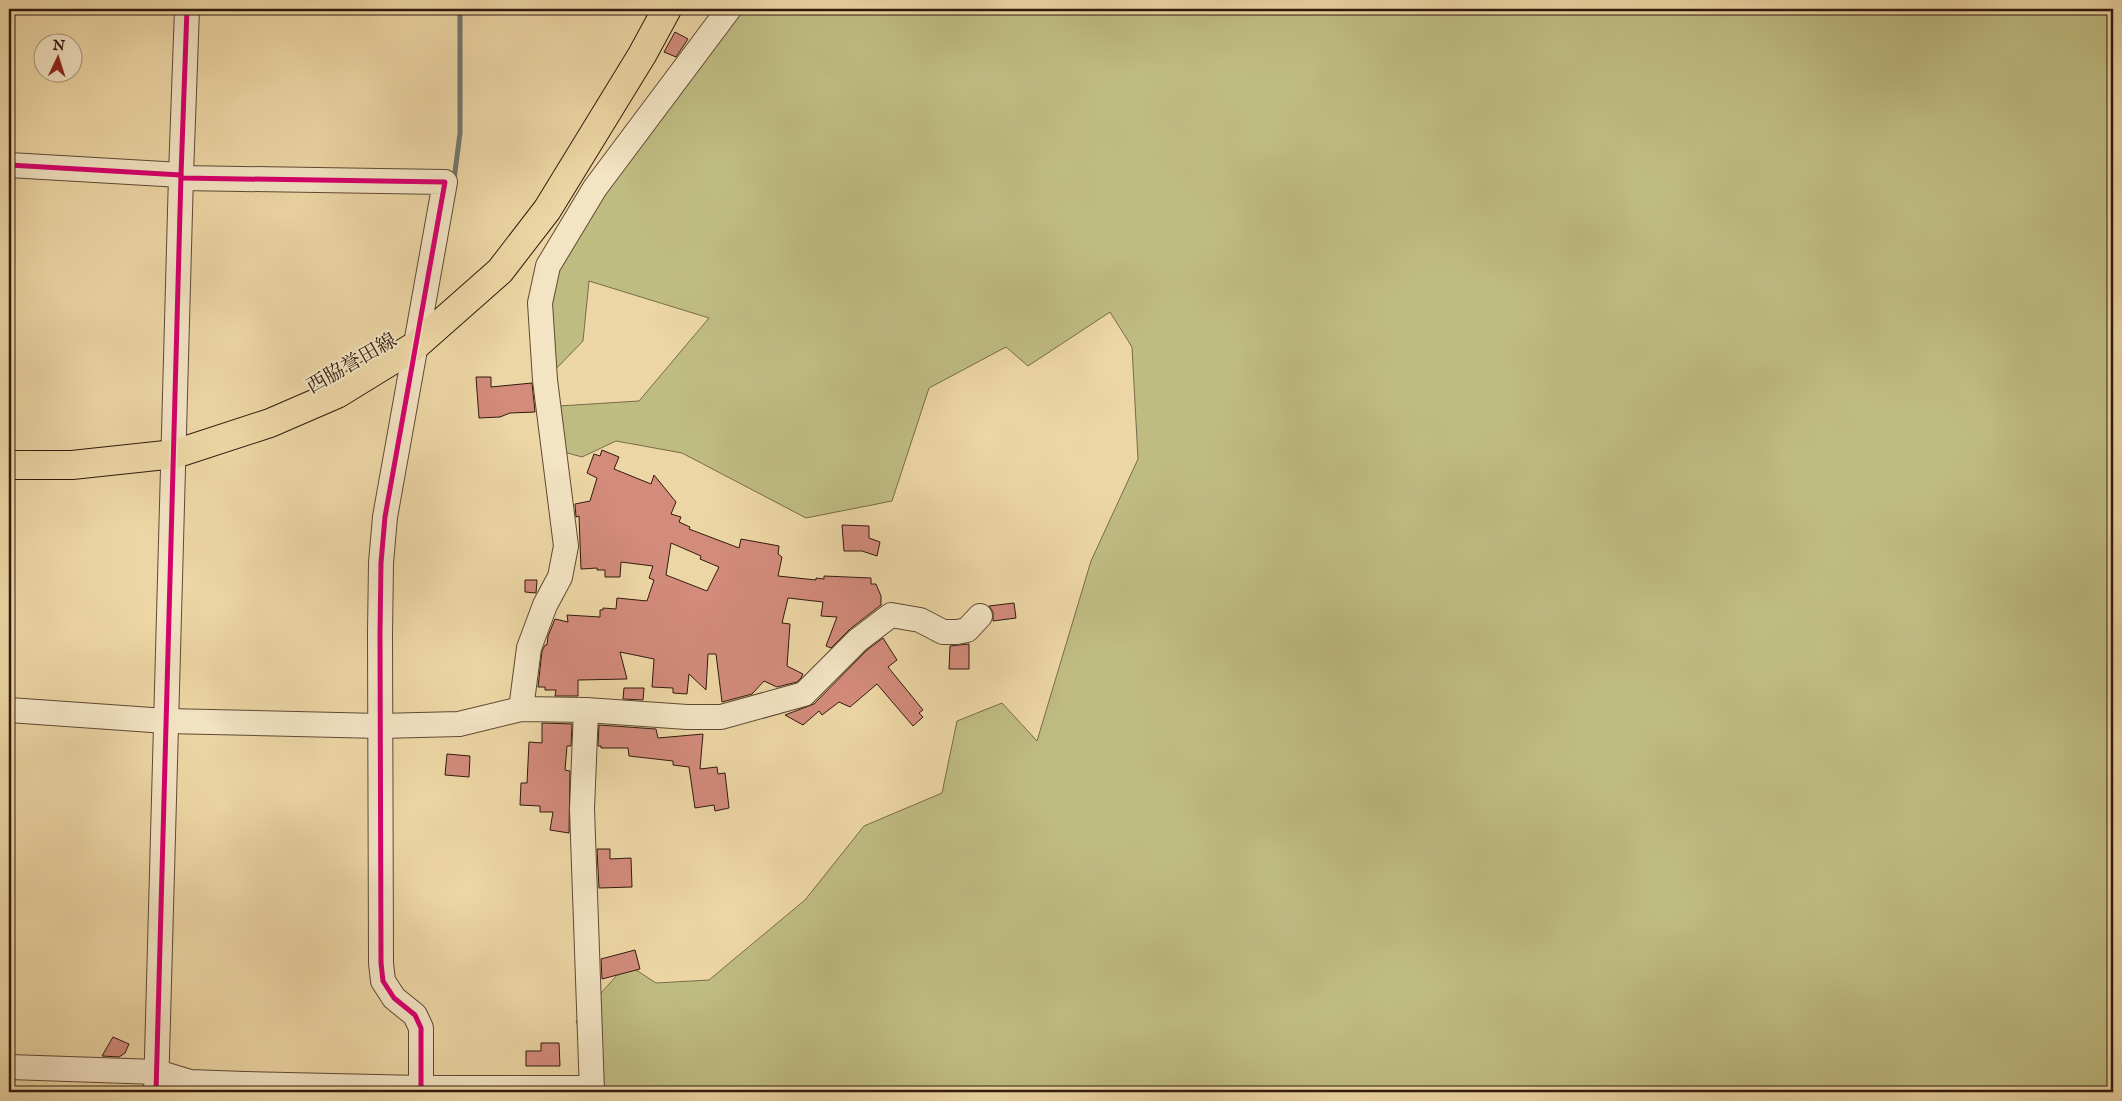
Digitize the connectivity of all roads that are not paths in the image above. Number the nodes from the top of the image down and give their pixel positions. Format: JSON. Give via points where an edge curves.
{"nodes":[{"id":1,"x":188,"y":9,"type":"edge"},
{"id":2,"x":667,"y":9,"type":"edge"},
{"id":3,"x":728,"y":9,"type":"edge"},
{"id":4,"x":9,"y":165,"type":"edge"},
{"id":5,"x":181,"y":175,"type":"junction"},
{"id":6,"x":415,"y":346,"type":"junction"},
{"id":7,"x":175,"y":454,"type":"junction"},
{"id":8,"x":9,"y":465,"type":"edge"},
{"id":9,"x":980,"y":616,"type":"dead end"},
{"id":10,"x":521,"y":709,"type":"junction"},
{"id":11,"x":9,"y":710,"type":"edge"},
{"id":12,"x":586,"y":710,"type":"junction"},
{"id":13,"x":166,"y":721,"type":"junction"},
{"id":14,"x":380,"y":726,"type":"junction"},
{"id":15,"x":9,"y":1067,"type":"edge"},
{"id":16,"x":156,"y":1082,"type":"edge"},
{"id":17,"x":421,"y":1090,"type":"edge"},
{"id":18,"x":592,"y":1090,"type":"edge"}],
"edges":[{"from":1,"to":5,"type":"street"},
{"from":2,"to":6,"type":"main road","name":"西脇誉田線","via":[[546,210],[500,271]]},
{"from":3,"to":10,"type":"street","via":[[595,188],[548,266],[540,303],[545,380],[566,546],[560,576],[529,648]]},
{"from":4,"to":5,"type":"street"},
{"from":5,"to":6,"type":"street","via":[[181,178],[445,182]]},
{"from":5,"to":7,"type":"street"},
{"from":6,"to":7,"type":"main road","name":"西脇誉田線","via":[[337,394],[270,423]]},
{"from":6,"to":14,"type":"street","via":[[381,563]]},
{"from":7,"to":8,"type":"main road","name":"西脇誉田線","via":[[72,465]]},
{"from":7,"to":13,"type":"street"},
{"from":9,"to":12,"type":"street","via":[[967,630],[944,632],[920,620],[891,615],[858,640],[804,694],[722,717]]},
{"from":10,"to":12,"type":"street"},
{"from":10,"to":14,"type":"street","via":[[459,724]]},
{"from":11,"to":13,"type":"street"},
{"from":12,"to":18,"type":"street","via":[[582,809]]},
{"from":13,"to":14,"type":"street"},
{"from":13,"to":16,"type":"street"},
{"from":14,"to":17,"type":"street","via":[[383,981],[394,998],[415,1015],[421,1028]]},
{"from":15,"to":16,"type":"street"},
{"from":16,"to":17,"type":"street"},
{"from":17,"to":18,"type":"street"}]}
